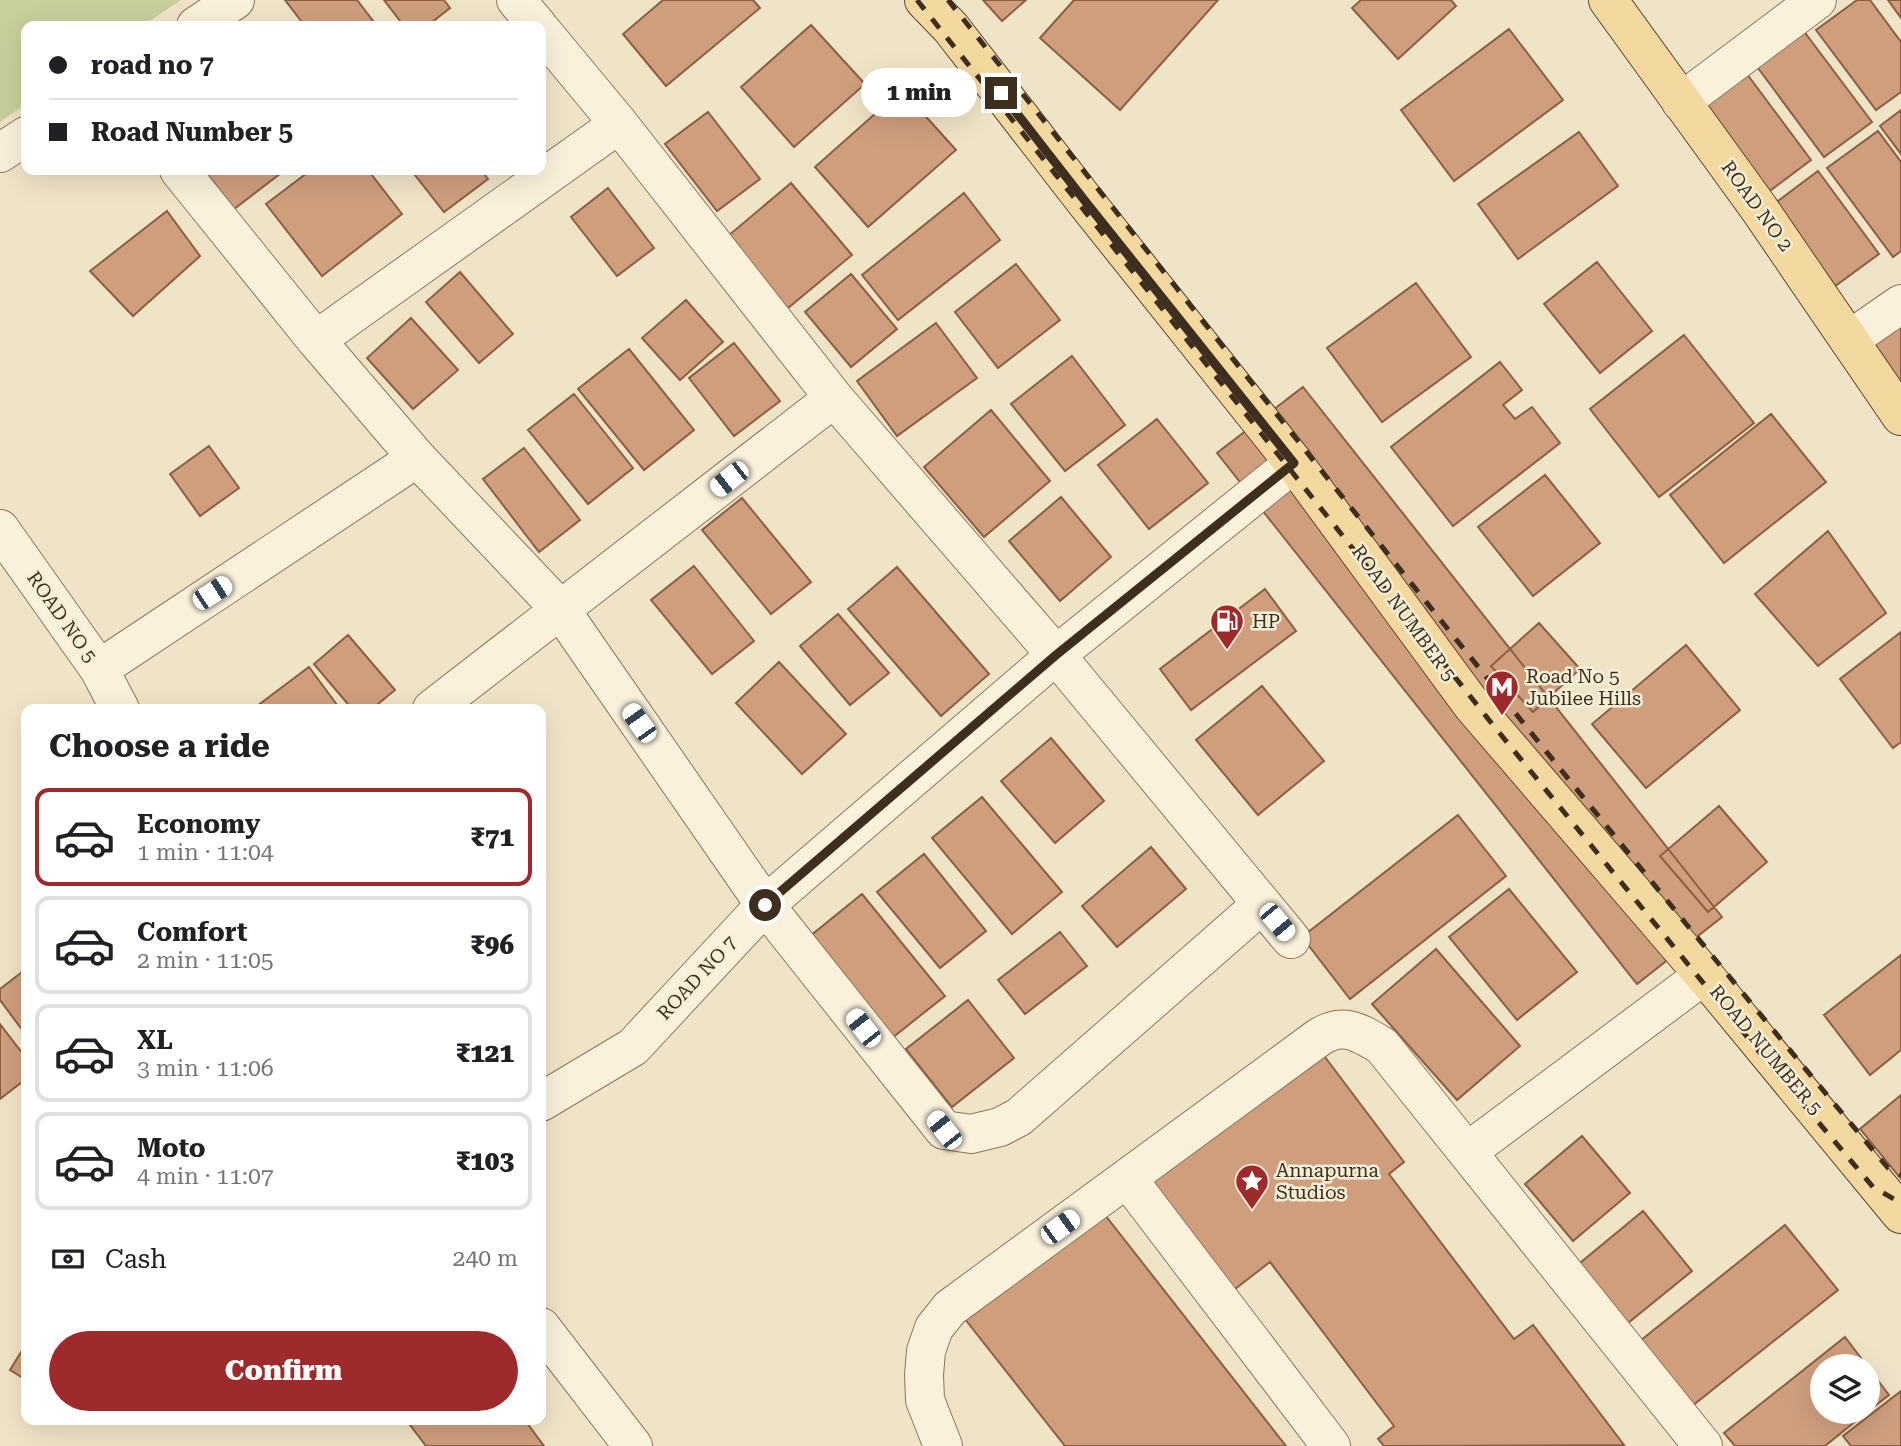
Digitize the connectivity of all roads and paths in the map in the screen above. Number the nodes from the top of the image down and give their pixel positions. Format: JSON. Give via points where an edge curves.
{"nodes":[{"id":1,"x":235,"y":0,"type":"edge"},
{"id":2,"x":516,"y":0,"type":"edge"},
{"id":3,"x":924,"y":0,"type":"edge"},
{"id":4,"x":1608,"y":0,"type":"edge"},
{"id":5,"x":1817,"y":0,"type":"edge"},
{"id":6,"x":204,"y":21,"type":"edge"},
{"id":7,"x":533,"y":21,"type":"edge"},
{"id":8,"x":546,"y":36,"type":"edge"},
{"id":9,"x":1681,"y":102,"type":"junction"},
{"id":10,"x":619,"y":124,"type":"junction"},
{"id":11,"x":21,"y":139,"type":"edge"},
{"id":12,"x":0,"y":153,"type":"edge"},
{"id":13,"x":183,"y":175,"type":"edge"},
{"id":14,"x":1901,"y":304,"type":"edge"},
{"id":15,"x":316,"y":340,"type":"junction"},
{"id":16,"x":1849,"y":340,"type":"junction"},
{"id":17,"x":834,"y":398,"type":"junction"},
{"id":18,"x":1901,"y":416,"type":"edge"},
{"id":19,"x":416,"y":458,"type":"junction"},
{"id":20,"x":1294,"y":463,"type":"junction"},
{"id":21,"x":0,"y":529,"type":"edge"},
{"id":22,"x":560,"y":609,"type":"junction"},
{"id":23,"x":1056,"y":655,"type":"junction"},
{"id":24,"x":99,"y":669,"type":"junction"},
{"id":25,"x":117,"y":704,"type":"edge"},
{"id":26,"x":438,"y":704,"type":"edge"},
{"id":27,"x":1262,"y":904,"type":"junction"},
{"id":28,"x":765,"y":905,"type":"junction"},
{"id":29,"x":1291,"y":939,"type":"dead end"},
{"id":30,"x":1704,"y":975,"type":"junction"},
{"id":31,"x":546,"y":1099,"type":"edge"},
{"id":32,"x":1467,"y":1152,"type":"junction"},
{"id":33,"x":1127,"y":1178,"type":"junction"},
{"id":34,"x":1901,"y":1213,"type":"edge"},
{"id":35,"x":546,"y":1333,"type":"edge"},
{"id":36,"x":633,"y":1446,"type":"edge"},
{"id":37,"x":943,"y":1446,"type":"edge"},
{"id":38,"x":1331,"y":1446,"type":"edge"},
{"id":39,"x":1703,"y":1446,"type":"edge"}],
"edges":[{"from":1,"to":6,"type":"street"},
{"from":2,"to":7,"type":"street"},
{"from":3,"to":20,"type":"main road","name":"ROAD NUMBER 5","via":[[951,28]]},
{"from":4,"to":9,"type":"main road","name":"ROAD NO 2"},
{"from":5,"to":9,"type":"street"},
{"from":8,"to":10,"type":"street"},
{"from":9,"to":16,"type":"main road","name":"ROAD NO 2"},
{"from":10,"to":15,"type":"street"},
{"from":10,"to":17,"type":"street"},
{"from":11,"to":12,"type":"street"},
{"from":13,"to":15,"type":"street"},
{"from":14,"to":16,"type":"street"},
{"from":15,"to":19,"type":"street"},
{"from":16,"to":18,"type":"main road","name":"ROAD NO 2"},
{"from":17,"to":22,"type":"street"},
{"from":17,"to":23,"type":"street"},
{"from":19,"to":22,"type":"street"},
{"from":19,"to":24,"type":"street"},
{"from":20,"to":23,"type":"street","name":"ROAD NO 7"},
{"from":20,"to":30,"type":"main road","name":"ROAD NUMBER 5","via":[[1472,705]]},
{"from":21,"to":24,"type":"street","name":"ROAD NO 5"},
{"from":22,"to":26,"type":"street"},
{"from":22,"to":28,"type":"street"},
{"from":23,"to":27,"type":"street"},
{"from":23,"to":28,"type":"street","name":"ROAD NO 7"},
{"from":24,"to":25,"type":"street","name":"ROAD NO 5"},
{"from":27,"to":28,"type":"street","via":[[1019,1117],[971,1134],[944,1130]]},
{"from":27,"to":29,"type":"street"},
{"from":28,"to":31,"type":"street","name":"ROAD NO 7","via":[[633,1047]]},
{"from":30,"to":32,"type":"street"},
{"from":30,"to":34,"type":"main road","name":"ROAD NUMBER 5"},
{"from":32,"to":33,"type":"street","via":[[1382,1046],[1340,1029],[1328,1031]]},
{"from":32,"to":39,"type":"street"},
{"from":33,"to":37,"type":"street","via":[[950,1308],[934,1328],[926,1351],[925,1400]]},
{"from":33,"to":38,"type":"street"},
{"from":35,"to":36,"type":"street"}]}
